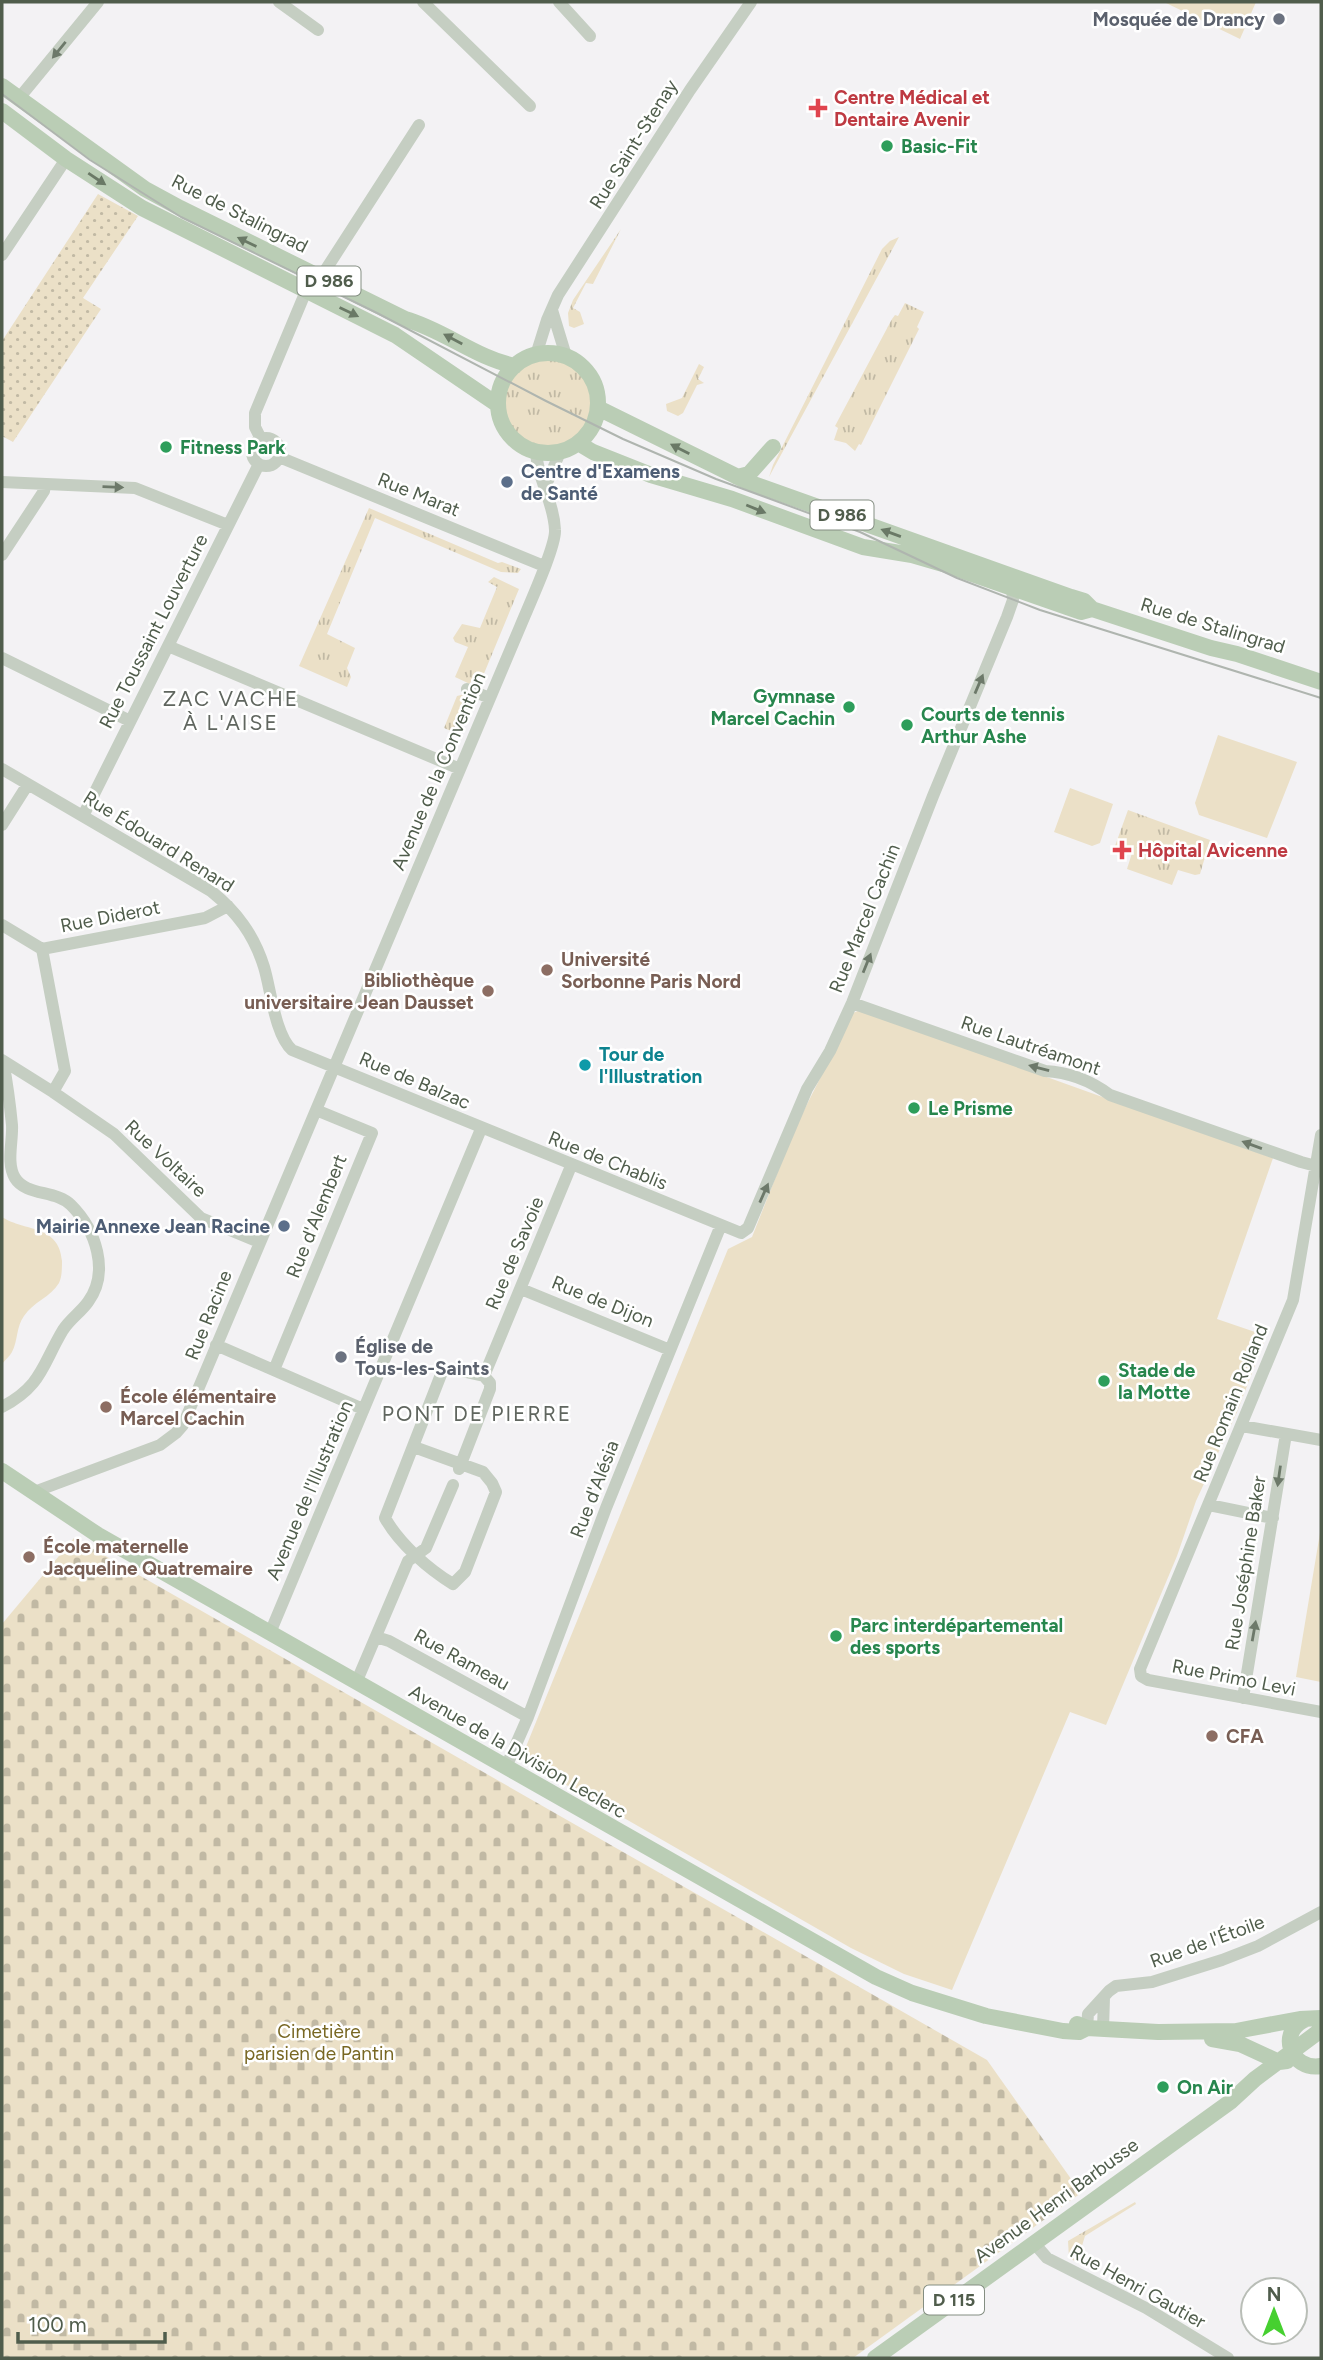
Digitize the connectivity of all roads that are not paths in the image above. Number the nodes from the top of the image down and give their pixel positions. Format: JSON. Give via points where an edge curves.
{"nodes":[{"id":1,"x":98,"y":2,"type":"edge"},
{"id":2,"x":279,"y":2,"type":"edge"},
{"id":3,"x":423,"y":2,"type":"edge"},
{"id":4,"x":559,"y":2,"type":"edge"},
{"id":5,"x":751,"y":2,"type":"edge"},
{"id":6,"x":318,"y":30,"type":"dead end"},
{"id":7,"x":590,"y":36,"type":"dead end"},
{"id":8,"x":2,"y":86,"type":"edge"},
{"id":9,"x":20,"y":97,"type":"junction"},
{"id":10,"x":530,"y":106,"type":"dead end"},
{"id":11,"x":2,"y":110,"type":"edge"},
{"id":12,"x":419,"y":125,"type":"dead end"},
{"id":13,"x":66,"y":159,"type":"junction"},
{"id":14,"x":2,"y":255,"type":"edge"},
{"id":15,"x":321,"y":277,"type":"junction"},
{"id":16,"x":306,"y":291,"type":"junction"},
{"id":17,"x":552,"y":310,"type":"junction"},
{"id":18,"x":536,"y":355,"type":"junction"},
{"id":19,"x":566,"y":356,"type":"junction"},
{"id":20,"x":515,"y":366,"type":"junction"},
{"id":21,"x":498,"y":405,"type":"junction"},
{"id":22,"x":598,"y":408,"type":"junction"},
{"id":23,"x":261,"y":439,"type":"junction"},
{"id":24,"x":578,"y":443,"type":"junction"},
{"id":25,"x":561,"y":450,"type":"junction"},
{"id":26,"x":536,"y":451,"type":"junction"},
{"id":27,"x":279,"y":457,"type":"junction"},
{"id":28,"x":259,"y":464,"type":"junction"},
{"id":29,"x":737,"y":477,"type":"junction"},
{"id":30,"x":2,"y":482,"type":"edge"},
{"id":31,"x":45,"y":485,"type":"junction"},
{"id":32,"x":546,"y":485,"type":"junction"},
{"id":33,"x":770,"y":490,"type":"junction"},
{"id":34,"x":228,"y":525,"type":"junction"},
{"id":35,"x":2,"y":555,"type":"edge"},
{"id":36,"x":544,"y":565,"type":"junction"},
{"id":37,"x":1009,"y":581,"type":"junction"},
{"id":38,"x":168,"y":646,"type":"junction"},
{"id":39,"x":2,"y":658,"type":"edge"},
{"id":40,"x":1321,"y":682,"type":"edge"},
{"id":41,"x":467,"y":689,"type":"dead end"},
{"id":42,"x":490,"y":698,"type":"junction"},
{"id":43,"x":130,"y":721,"type":"junction"},
{"id":44,"x":2,"y":769,"type":"edge"},
{"id":45,"x":460,"y":769,"type":"junction"},
{"id":46,"x":28,"y":784,"type":"junction"},
{"id":47,"x":83,"y":816,"type":"junction"},
{"id":48,"x":2,"y":825,"type":"edge"},
{"id":49,"x":229,"y":906,"type":"junction"},
{"id":50,"x":2,"y":925,"type":"edge"},
{"id":51,"x":42,"y":949,"type":"junction"},
{"id":52,"x":852,"y":1003,"type":"junction"},
{"id":53,"x":2,"y":1060,"type":"edge"},
{"id":54,"x":333,"y":1067,"type":"junction"},
{"id":55,"x":53,"y":1092,"type":"junction"},
{"id":56,"x":316,"y":1110,"type":"junction"},
{"id":57,"x":481,"y":1129,"type":"junction"},
{"id":58,"x":1321,"y":1135,"type":"edge"},
{"id":59,"x":571,"y":1166,"type":"junction"},
{"id":60,"x":1317,"y":1166,"type":"junction"},
{"id":61,"x":721,"y":1226,"type":"junction"},
{"id":62,"x":258,"y":1242,"type":"junction"},
{"id":63,"x":521,"y":1289,"type":"junction"},
{"id":64,"x":216,"y":1345,"type":"junction"},
{"id":65,"x":670,"y":1350,"type":"junction"},
{"id":66,"x":274,"y":1370,"type":"junction"},
{"id":67,"x":484,"y":1376,"type":"junction"},
{"id":68,"x":2,"y":1407,"type":"edge"},
{"id":69,"x":363,"y":1409,"type":"junction"},
{"id":70,"x":1242,"y":1426,"type":"junction"},
{"id":71,"x":1286,"y":1434,"type":"junction"},
{"id":72,"x":1321,"y":1440,"type":"edge"},
{"id":73,"x":414,"y":1447,"type":"junction"},
{"id":74,"x":459,"y":1467,"type":"junction"},
{"id":75,"x":2,"y":1471,"type":"edge"},
{"id":76,"x":453,"y":1485,"type":"dead end"},
{"id":77,"x":34,"y":1492,"type":"junction"},
{"id":78,"x":1209,"y":1505,"type":"junction"},
{"id":79,"x":1273,"y":1518,"type":"junction"},
{"id":80,"x":416,"y":1555,"type":"junction"},
{"id":81,"x":270,"y":1633,"type":"junction"},
{"id":82,"x":376,"y":1637,"type":"junction"},
{"id":83,"x":1141,"y":1676,"type":"joint"},
{"id":84,"x":355,"y":1683,"type":"junction"},
{"id":85,"x":1243,"y":1698,"type":"junction"},
{"id":86,"x":1321,"y":1712,"type":"edge"},
{"id":87,"x":528,"y":1717,"type":"junction"},
{"id":88,"x":506,"y":1768,"type":"junction"},
{"id":89,"x":1321,"y":1912,"type":"edge"},
{"id":90,"x":1314,"y":2019,"type":"edge"},
{"id":91,"x":1095,"y":2029,"type":"junction"},
{"id":92,"x":1321,"y":2031,"type":"edge"},
{"id":93,"x":1158,"y":2032,"type":"junction"},
{"id":94,"x":1321,"y":2044,"type":"edge"},
{"id":95,"x":1289,"y":2058,"type":"junction"},
{"id":96,"x":1321,"y":2067,"type":"edge"},
{"id":97,"x":1034,"y":2243,"type":"junction"},
{"id":98,"x":875,"y":2358,"type":"edge"},
{"id":99,"x":1228,"y":2358,"type":"edge"}],
"edges":[{"from":1,"to":9,"type":"street","one_way":true},
{"from":2,"to":6,"type":"street"},
{"from":3,"to":10,"type":"street"},
{"from":4,"to":7,"type":"street"},
{"from":5,"to":17,"type":"street","name":"Rue Saint-Stenay"},
{"from":8,"to":9,"type":"main road","number":"D 986"},
{"from":9,"to":11,"type":"main road","name":"Rue de Stalingrad"},
{"from":15,"to":9,"type":"main road","name":"Rue de Stalingrad","number":"D 986","one_way":true,"via":[[145,189]]},
{"from":11,"to":13,"type":"main road","name":"Rue de Stalingrad","number":"D 986"},
{"from":12,"to":15,"type":"street"},
{"from":13,"to":14,"type":"street"},
{"from":13,"to":16,"type":"main road","name":"Rue de Stalingrad","number":"D 986","one_way":true,"via":[[172,225]]},
{"from":20,"to":15,"type":"main road","name":"Rue de Stalingrad","number":"D 986","one_way":true,"via":[[497,362]]},
{"from":16,"to":21,"type":"main road","name":"Rue de Stalingrad","number":"D 986","one_way":true,"via":[[395,335]]},
{"from":16,"to":23,"type":"street","via":[[255,413]]},
{"from":17,"to":18,"type":"street","name":"Rue Saint-Stenay"},
{"from":17,"to":19,"type":"street"},
{"from":18,"to":19,"type":"main road"},
{"from":18,"to":20,"type":"main road"},
{"from":19,"to":22,"type":"main road","via":[[591,378]]},
{"from":20,"to":21,"type":"main road","via":[[502,384]]},
{"from":21,"to":26,"type":"main road","via":[[502,424],[521,444]]},
{"from":22,"to":24,"type":"main road","via":[[591,429]]},
{"from":29,"to":22,"type":"main road","name":"Rue de Stalingrad","number":"D 986","one_way":true},
{"from":23,"to":27,"type":"street","via":[[274,440]]},
{"from":23,"to":28,"type":"street","via":[[252,448]]},
{"from":24,"to":25,"type":"main road"},
{"from":24,"to":37,"type":"main road","name":"Rue de Stalingrad","number":"D 986","one_way":true,"via":[[651,475],[863,547]]},
{"from":25,"to":26,"type":"main road"},
{"from":25,"to":32,"type":"street"},
{"from":26,"to":32,"type":"street","name":"Avenue de la Convention","via":[[536,465]]},
{"from":27,"to":28,"type":"street","via":[[273,464]]},
{"from":27,"to":36,"type":"street","name":"Rue Marat"},
{"from":28,"to":34,"type":"street","name":"Rue Toussaint Louverture"},
{"from":29,"to":33,"type":"main road","name":"Rue de Stalingrad","number":"D 986"},
{"from":29,"to":33,"type":"main road","via":[[753,471],[772,447],[765,474]]},
{"from":30,"to":31,"type":"street"},
{"from":31,"to":34,"type":"street","one_way":true,"via":[[135,488]]},
{"from":31,"to":35,"type":"street"},
{"from":32,"to":36,"type":"street","name":"Avenue de la Convention","via":[[555,532]]},
{"from":37,"to":33,"type":"main road","name":"Rue de Stalingrad","number":"D 986","one_way":true},
{"from":34,"to":38,"type":"street","name":"Rue Toussaint Louverture"},
{"from":36,"to":42,"type":"street","name":"Avenue de la Convention"},
{"from":37,"to":40,"type":"main road","name":"Rue de Stalingrad","number":"D 986","via":[[1081,612],[1092,609]]},
{"from":52,"to":37,"type":"street","name":"Rue Marcel Cachin","one_way":true,"via":[[1007,617],[1013,600]]},
{"from":38,"to":43,"type":"street","name":"Rue Toussaint Louverture"},
{"from":38,"to":45,"type":"street"},
{"from":39,"to":43,"type":"street"},
{"from":41,"to":42,"type":"street"},
{"from":42,"to":45,"type":"street","name":"Avenue de la Convention"},
{"from":43,"to":47,"type":"street","name":"Rue Toussaint Louverture"},
{"from":44,"to":46,"type":"street","name":"Rue Édouard Renard"},
{"from":45,"to":54,"type":"street","name":"Avenue de la Convention"},
{"from":46,"to":47,"type":"street","name":"Rue Édouard Renard"},
{"from":46,"to":48,"type":"street"},
{"from":47,"to":49,"type":"street","name":"Rue Édouard Renard"},
{"from":49,"to":51,"type":"street","name":"Rue Diderot","via":[[205,918]]},
{"from":49,"to":54,"type":"street","name":"Rue Édouard Renard","via":[[256,947],[286,1045]]},
{"from":50,"to":51,"type":"street","name":"Rue Diderot"},
{"from":51,"to":55,"type":"street","via":[[65,1070]]},
{"from":60,"to":52,"type":"street","name":"Rue Lautréamont","one_way":true,"via":[[1110,1095],[1097,1085],[1060,1072],[1045,1071]]},
{"from":61,"to":52,"type":"street","name":"Rue Marcel Cachin","one_way":true,"via":[[741,1233],[748,1228],[807,1089]]},
{"from":53,"to":55,"type":"street","name":"Rue Voltaire"},
{"from":53,"to":68,"type":"street","via":[[12,1126],[11,1170],[16,1181],[29,1189],[70,1204],[89,1230],[99,1255],[100,1277],[89,1300],[64,1329],[37,1381]]},
{"from":54,"to":56,"type":"street","name":"Rue Racine"},
{"from":54,"to":57,"type":"street","name":"Rue de Balzac"},
{"from":55,"to":62,"type":"street","name":"Rue Voltaire","via":[[114,1134],[201,1218]]},
{"from":56,"to":62,"type":"street","name":"Rue Racine"},
{"from":56,"to":66,"type":"street","name":"Rue d'Alembert","via":[[372,1133]]},
{"from":57,"to":59,"type":"street","name":"Rue de Chablis"},
{"from":57,"to":69,"type":"street","name":"Avenue de l'Illustration"},
{"from":58,"to":60,"type":"street","name":"Rue Romain Rolland"},
{"from":59,"to":61,"type":"street","name":"Rue de Chablis"},
{"from":59,"to":63,"type":"street","name":"Rue de Savoie"},
{"from":60,"to":70,"type":"street","name":"Rue Romain Rolland","via":[[1293,1300]]},
{"from":61,"to":65,"type":"street","name":"Rue d'Alésia"},
{"from":62,"to":64,"type":"street","name":"Rue Racine"},
{"from":63,"to":65,"type":"street","name":"Rue de Dijon"},
{"from":63,"to":67,"type":"street","name":"Rue de Savoie"},
{"from":64,"to":66,"type":"street"},
{"from":64,"to":77,"type":"street","name":"Rue Racine","via":[[183,1425],[160,1446]]},
{"from":65,"to":87,"type":"street","name":"Rue d'Alésia"},
{"from":66,"to":69,"type":"street"},
{"from":67,"to":73,"type":"street","via":[[452,1369],[442,1372]]},
{"from":67,"to":74,"type":"street","name":"Rue de Savoie","via":[[490,1390]]},
{"from":69,"to":81,"type":"street","name":"Avenue de l'Illustration"},
{"from":70,"to":71,"type":"street"},
{"from":70,"to":78,"type":"street","name":"Rue Romain Rolland"},
{"from":71,"to":72,"type":"street"},
{"from":71,"to":79,"type":"street","name":"Rue Joséphine Baker","one_way":true},
{"from":73,"to":74,"type":"street"},
{"from":73,"to":80,"type":"street","via":[[385,1518]]},
{"from":74,"to":80,"type":"street","via":[[483,1472],[496,1492],[465,1572],[453,1584]]},
{"from":75,"to":77,"type":"main road","name":"Avenue de la Division Leclerc"},
{"from":76,"to":80,"type":"street","via":[[426,1548]]},
{"from":77,"to":81,"type":"main road","name":"Avenue de la Division Leclerc","via":[[98,1535]]},
{"from":78,"to":79,"type":"street"},
{"from":78,"to":83,"type":"street","name":"Rue Romain Rolland","via":[[1140,1669]]},
{"from":85,"to":79,"type":"street","name":"Rue Joséphine Baker","one_way":true},
{"from":80,"to":82,"type":"street","via":[[408,1561]]},
{"from":81,"to":84,"type":"main road","name":"Avenue de la Division Leclerc"},
{"from":82,"to":84,"type":"street"},
{"from":82,"to":87,"type":"street","name":"Rue Rameau"},
{"from":83,"to":85,"type":"street","name":"Rue Primo Levi"},
{"from":84,"to":88,"type":"main road","name":"Avenue de la Division Leclerc"},
{"from":85,"to":86,"type":"street","name":"Rue Primo Levi"},
{"from":87,"to":88,"type":"street","name":"Rue d'Alésia"},
{"from":88,"to":91,"type":"main road","name":"Avenue de la Division Leclerc","via":[[876,1977],[957,2008],[1033,2025],[1068,2023]]},
{"from":89,"to":91,"type":"street","name":"Rue de l'Étoile","via":[[1234,1955],[1161,1980],[1116,1986],[1104,1997]]},
{"from":90,"to":93,"type":"main road","name":"Avenue de la Division Leclerc","via":[[1236,2031]]},
{"from":90,"to":95,"type":"main road","via":[[1298,2022],[1292,2031]]},
{"from":91,"to":93,"type":"main road","name":"Avenue de la Division Leclerc"},
{"from":92,"to":95,"type":"main road","name":"Avenue Henri Barbusse","number":"D 115"},
{"from":93,"to":95,"type":"main road","name":"Avenue de la Division Leclerc","via":[[1240,2043]]},
{"from":94,"to":95,"type":"main road","name":"Avenue Henri Barbusse","number":"D 115"},
{"from":95,"to":96,"type":"main road","name":"Avenue de la Division Leclerc"},
{"from":95,"to":97,"type":"main road","name":"Avenue Henri Barbusse","number":"D 115","via":[[1256,2090],[1230,2102]]},
{"from":97,"to":98,"type":"main road","name":"Avenue Henri Barbusse","number":"D 115"},
{"from":97,"to":99,"type":"street","name":"Rue Henri Gautier","via":[[1047,2258],[1146,2308]]}]}
